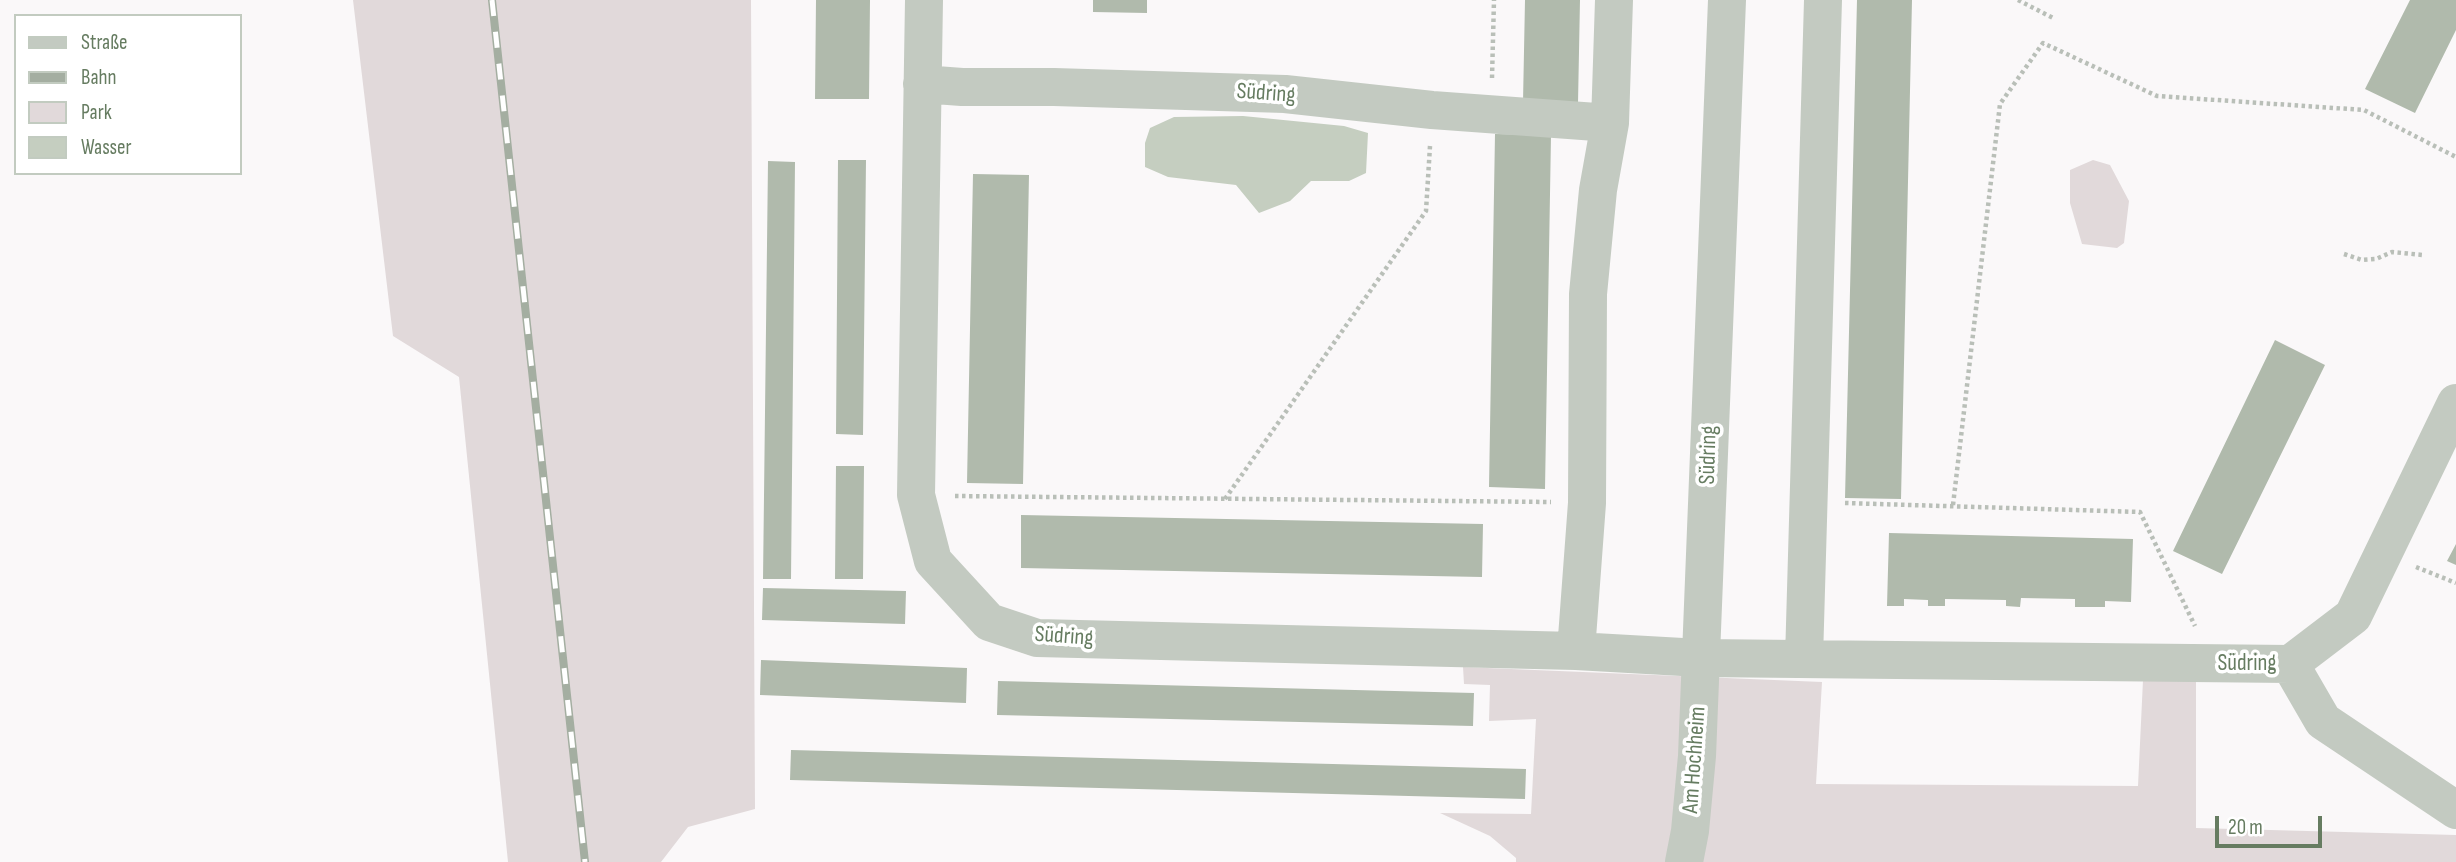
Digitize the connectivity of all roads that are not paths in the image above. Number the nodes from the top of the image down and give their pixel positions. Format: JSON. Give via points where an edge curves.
{"nodes":[{"id":1,"x":924,"y":0,"type":"edge"},
{"id":2,"x":1614,"y":0,"type":"edge"},
{"id":3,"x":1727,"y":0,"type":"edge"},
{"id":4,"x":1823,"y":0,"type":"edge"},
{"id":5,"x":922,"y":84,"type":"junction"},
{"id":6,"x":1610,"y":123,"type":"junction"},
{"id":7,"x":2456,"y":403,"type":"edge"},
{"id":8,"x":1576,"y":650,"type":"junction"},
{"id":9,"x":1700,"y":658,"type":"junction"},
{"id":10,"x":1804,"y":659,"type":"junction"},
{"id":11,"x":2290,"y":664,"type":"junction"},
{"id":12,"x":2456,"y":810,"type":"edge"},
{"id":13,"x":1684,"y":862,"type":"edge"}],
"edges":[{"from":1,"to":5,"type":"street","name":"Südring"},
{"from":2,"to":6,"type":"street"},
{"from":3,"to":9,"type":"street","name":"Südring"},
{"from":4,"to":10,"type":"street"},
{"from":5,"to":6,"type":"street","name":"Südring","via":[[1257,93]]},
{"from":5,"to":8,"type":"street","name":"Südring","via":[[916,495],[933,561],[989,622],[1037,638]]},
{"from":6,"to":8,"type":"street","via":[[1588,294],[1587,503]]},
{"from":7,"to":11,"type":"street","name":"Südring","via":[[2353,616]]},
{"from":8,"to":9,"type":"street","name":"Südring"},
{"from":9,"to":10,"type":"street","name":"Südring"},
{"from":9,"to":13,"type":"street","name":"Am Hochheim","via":[[1697,756]]},
{"from":10,"to":11,"type":"street","name":"Südring"},
{"from":11,"to":12,"type":"street","name":"Südring","via":[[2323,722]]}]}
